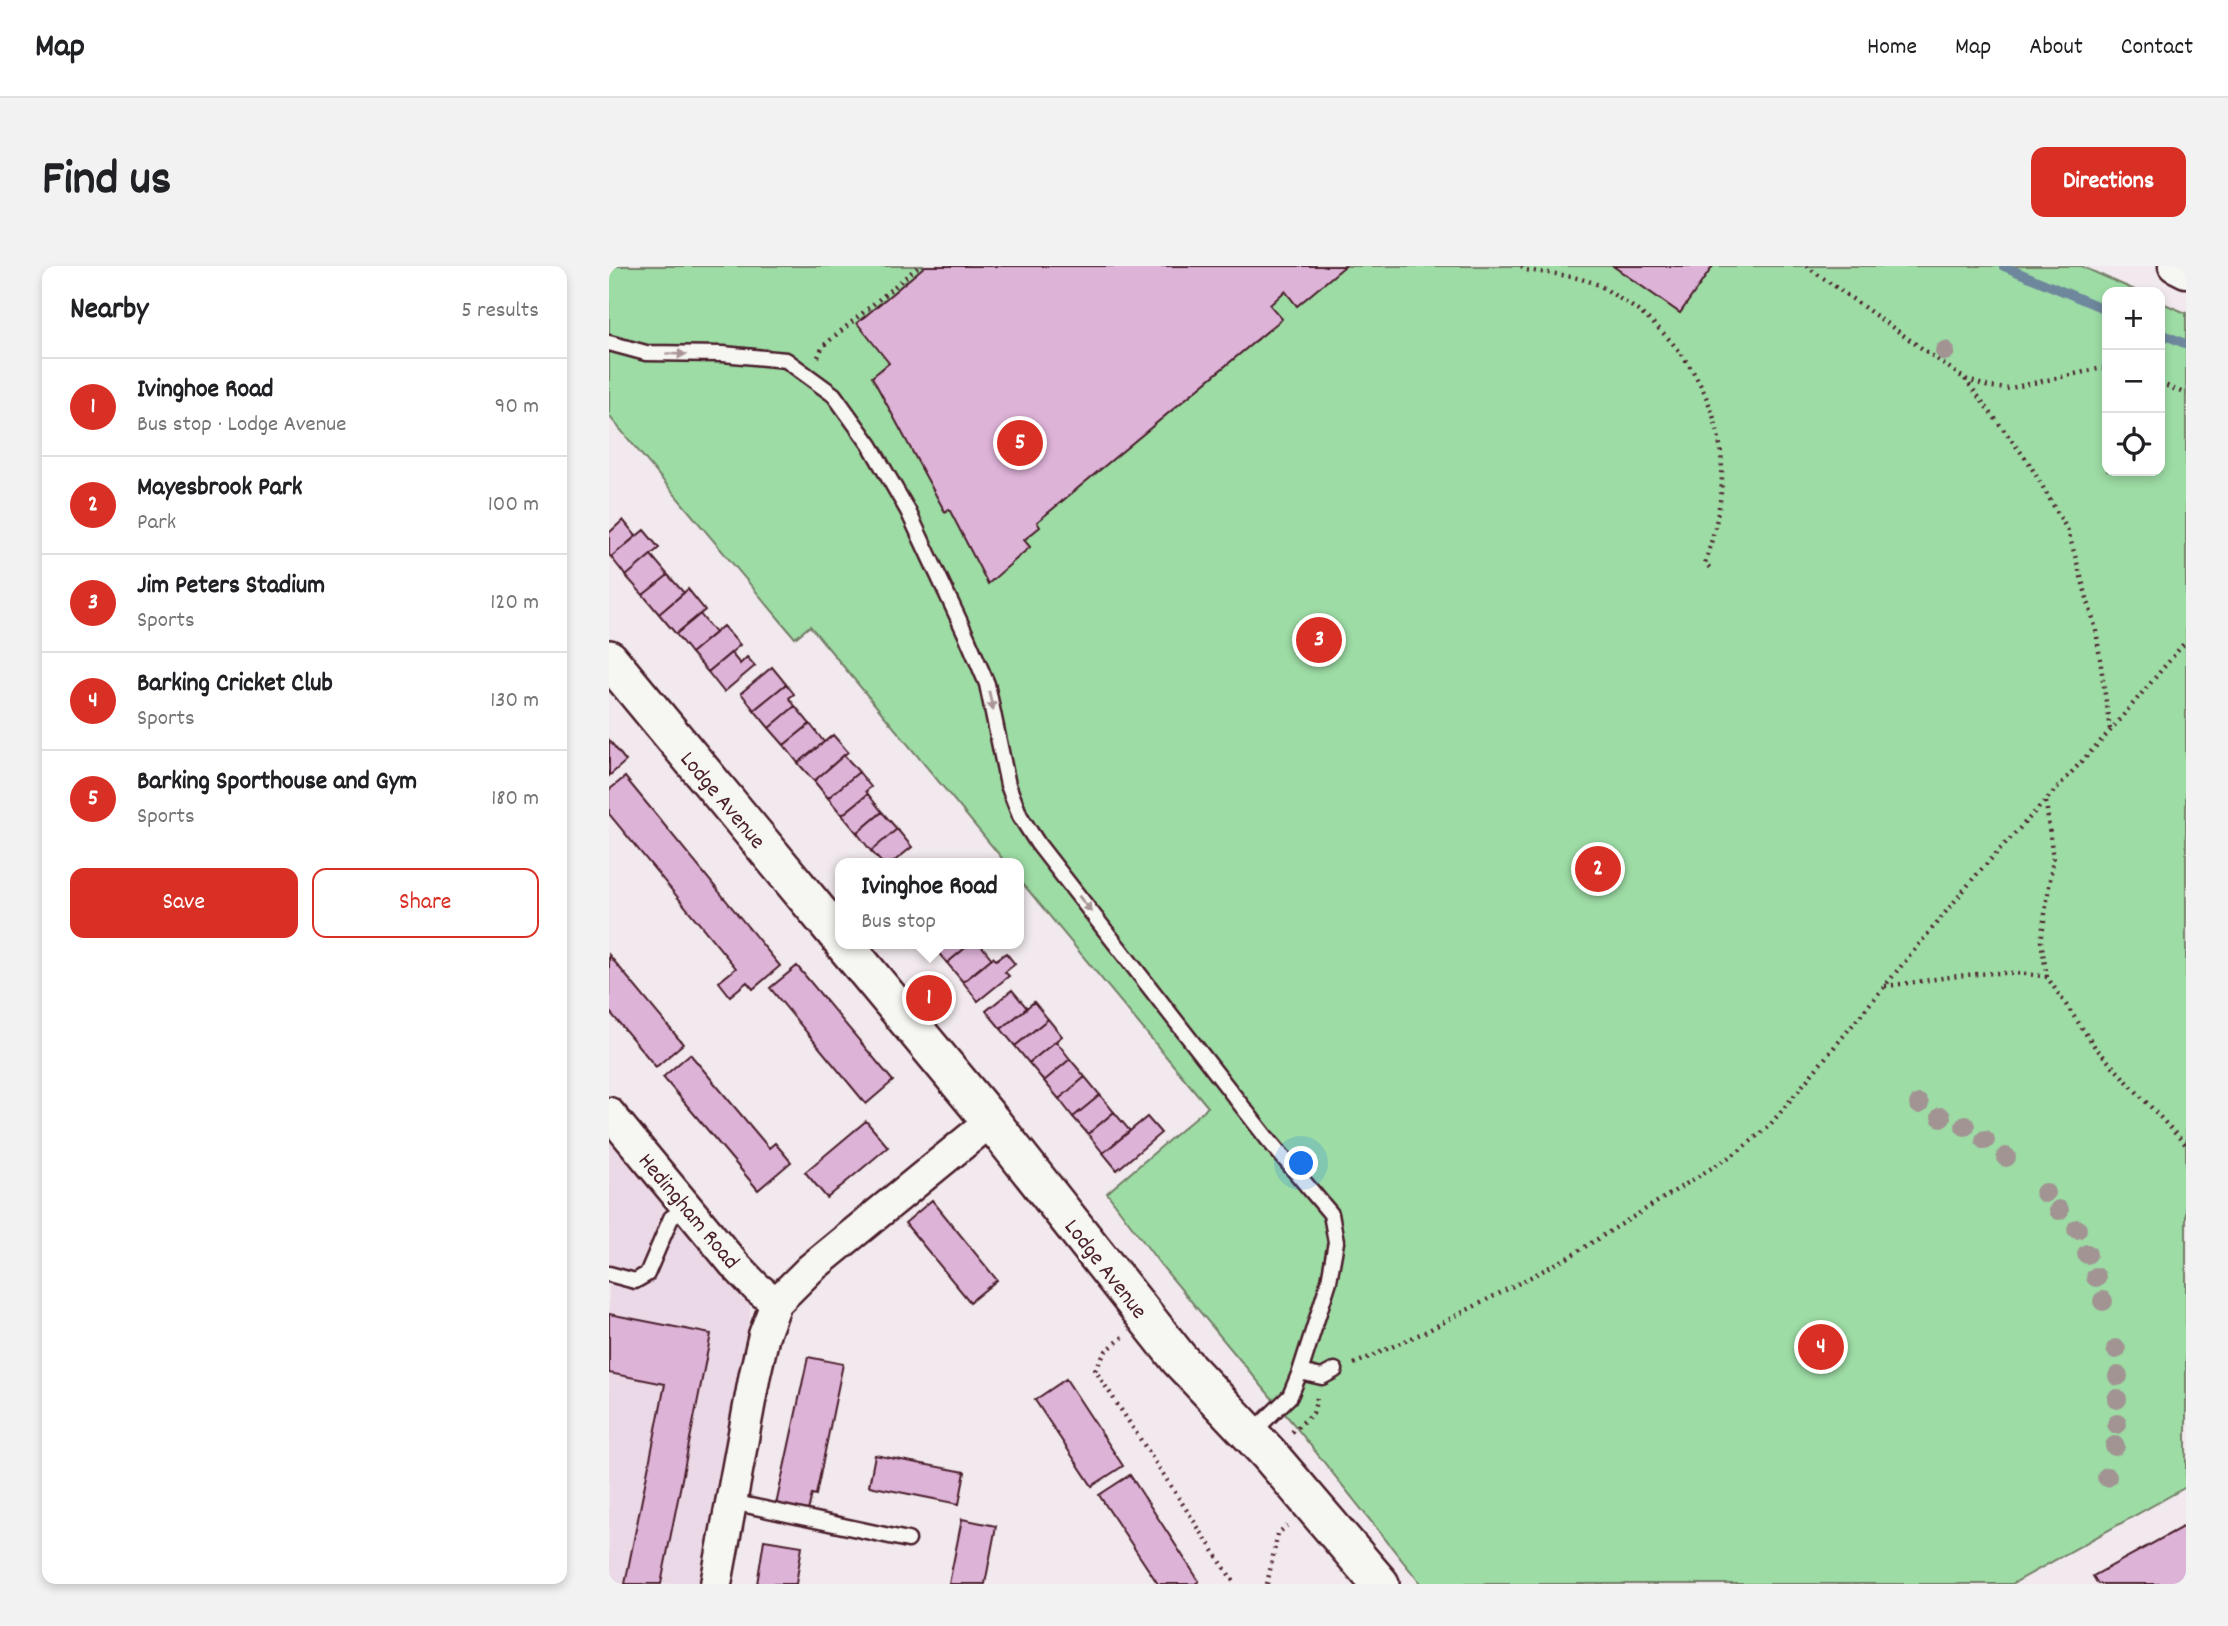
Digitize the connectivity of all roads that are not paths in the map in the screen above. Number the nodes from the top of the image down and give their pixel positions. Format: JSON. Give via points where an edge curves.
{"nodes":[{"id":1,"x":2174,"y":266,"type":"edge"},
{"id":2,"x":2186,"y":272,"type":"edge"},
{"id":3,"x":609,"y":343,"type":"edge"},
{"id":4,"x":609,"y":659,"type":"edge"},
{"id":5,"x":835,"y":932,"type":"edge"},
{"id":6,"x":848,"y":949,"type":"edge"},
{"id":7,"x":609,"y":1113,"type":"edge"},
{"id":8,"x":991,"y":1121,"type":"junction"},
{"id":9,"x":688,"y":1207,"type":"junction"},
{"id":10,"x":609,"y":1274,"type":"edge"},
{"id":11,"x":776,"y":1303,"type":"junction"},
{"id":12,"x":1335,"y":1370,"type":"road end"},
{"id":13,"x":1300,"y":1372,"type":"junction"},
{"id":14,"x":1251,"y":1434,"type":"junction"},
{"id":15,"x":732,"y":1502,"type":"junction"},
{"id":16,"x":908,"y":1540,"type":"dead end"},
{"id":17,"x":716,"y":1584,"type":"edge"},
{"id":18,"x":1380,"y":1584,"type":"edge"}],
"edges":[{"from":1,"to":2,"type":"street"},
{"from":3,"to":13,"type":"lane","one_way":true,"via":[[646,353],[786,360],[834,395],[870,445],[908,511],[987,684],[1020,816],[1266,1137],[1331,1214],[1336,1242],[1329,1281]]},
{"from":4,"to":5,"type":"street","name":"Lodge Avenue"},
{"from":6,"to":8,"type":"street","name":"Lodge Avenue"},
{"from":7,"to":9,"type":"street","name":"Hedingham Road"},
{"from":8,"to":11,"type":"street","via":[[810,1269]]},
{"from":8,"to":14,"type":"street","name":"Lodge Avenue","via":[[1179,1359]]},
{"from":9,"to":10,"type":"lane","via":[[671,1218],[647,1274],[635,1281]]},
{"from":9,"to":11,"type":"street","name":"Hedingham Road","via":[[734,1265]]},
{"from":11,"to":15,"type":"street","via":[[761,1348]]},
{"from":12,"to":13,"type":"lane","via":[[1322,1377]]},
{"from":13,"to":14,"type":"lane","via":[[1290,1396]]},
{"from":14,"to":18,"type":"street","name":"Lodge Avenue"},
{"from":15,"to":16,"type":"lane"},
{"from":15,"to":17,"type":"street"}]}
